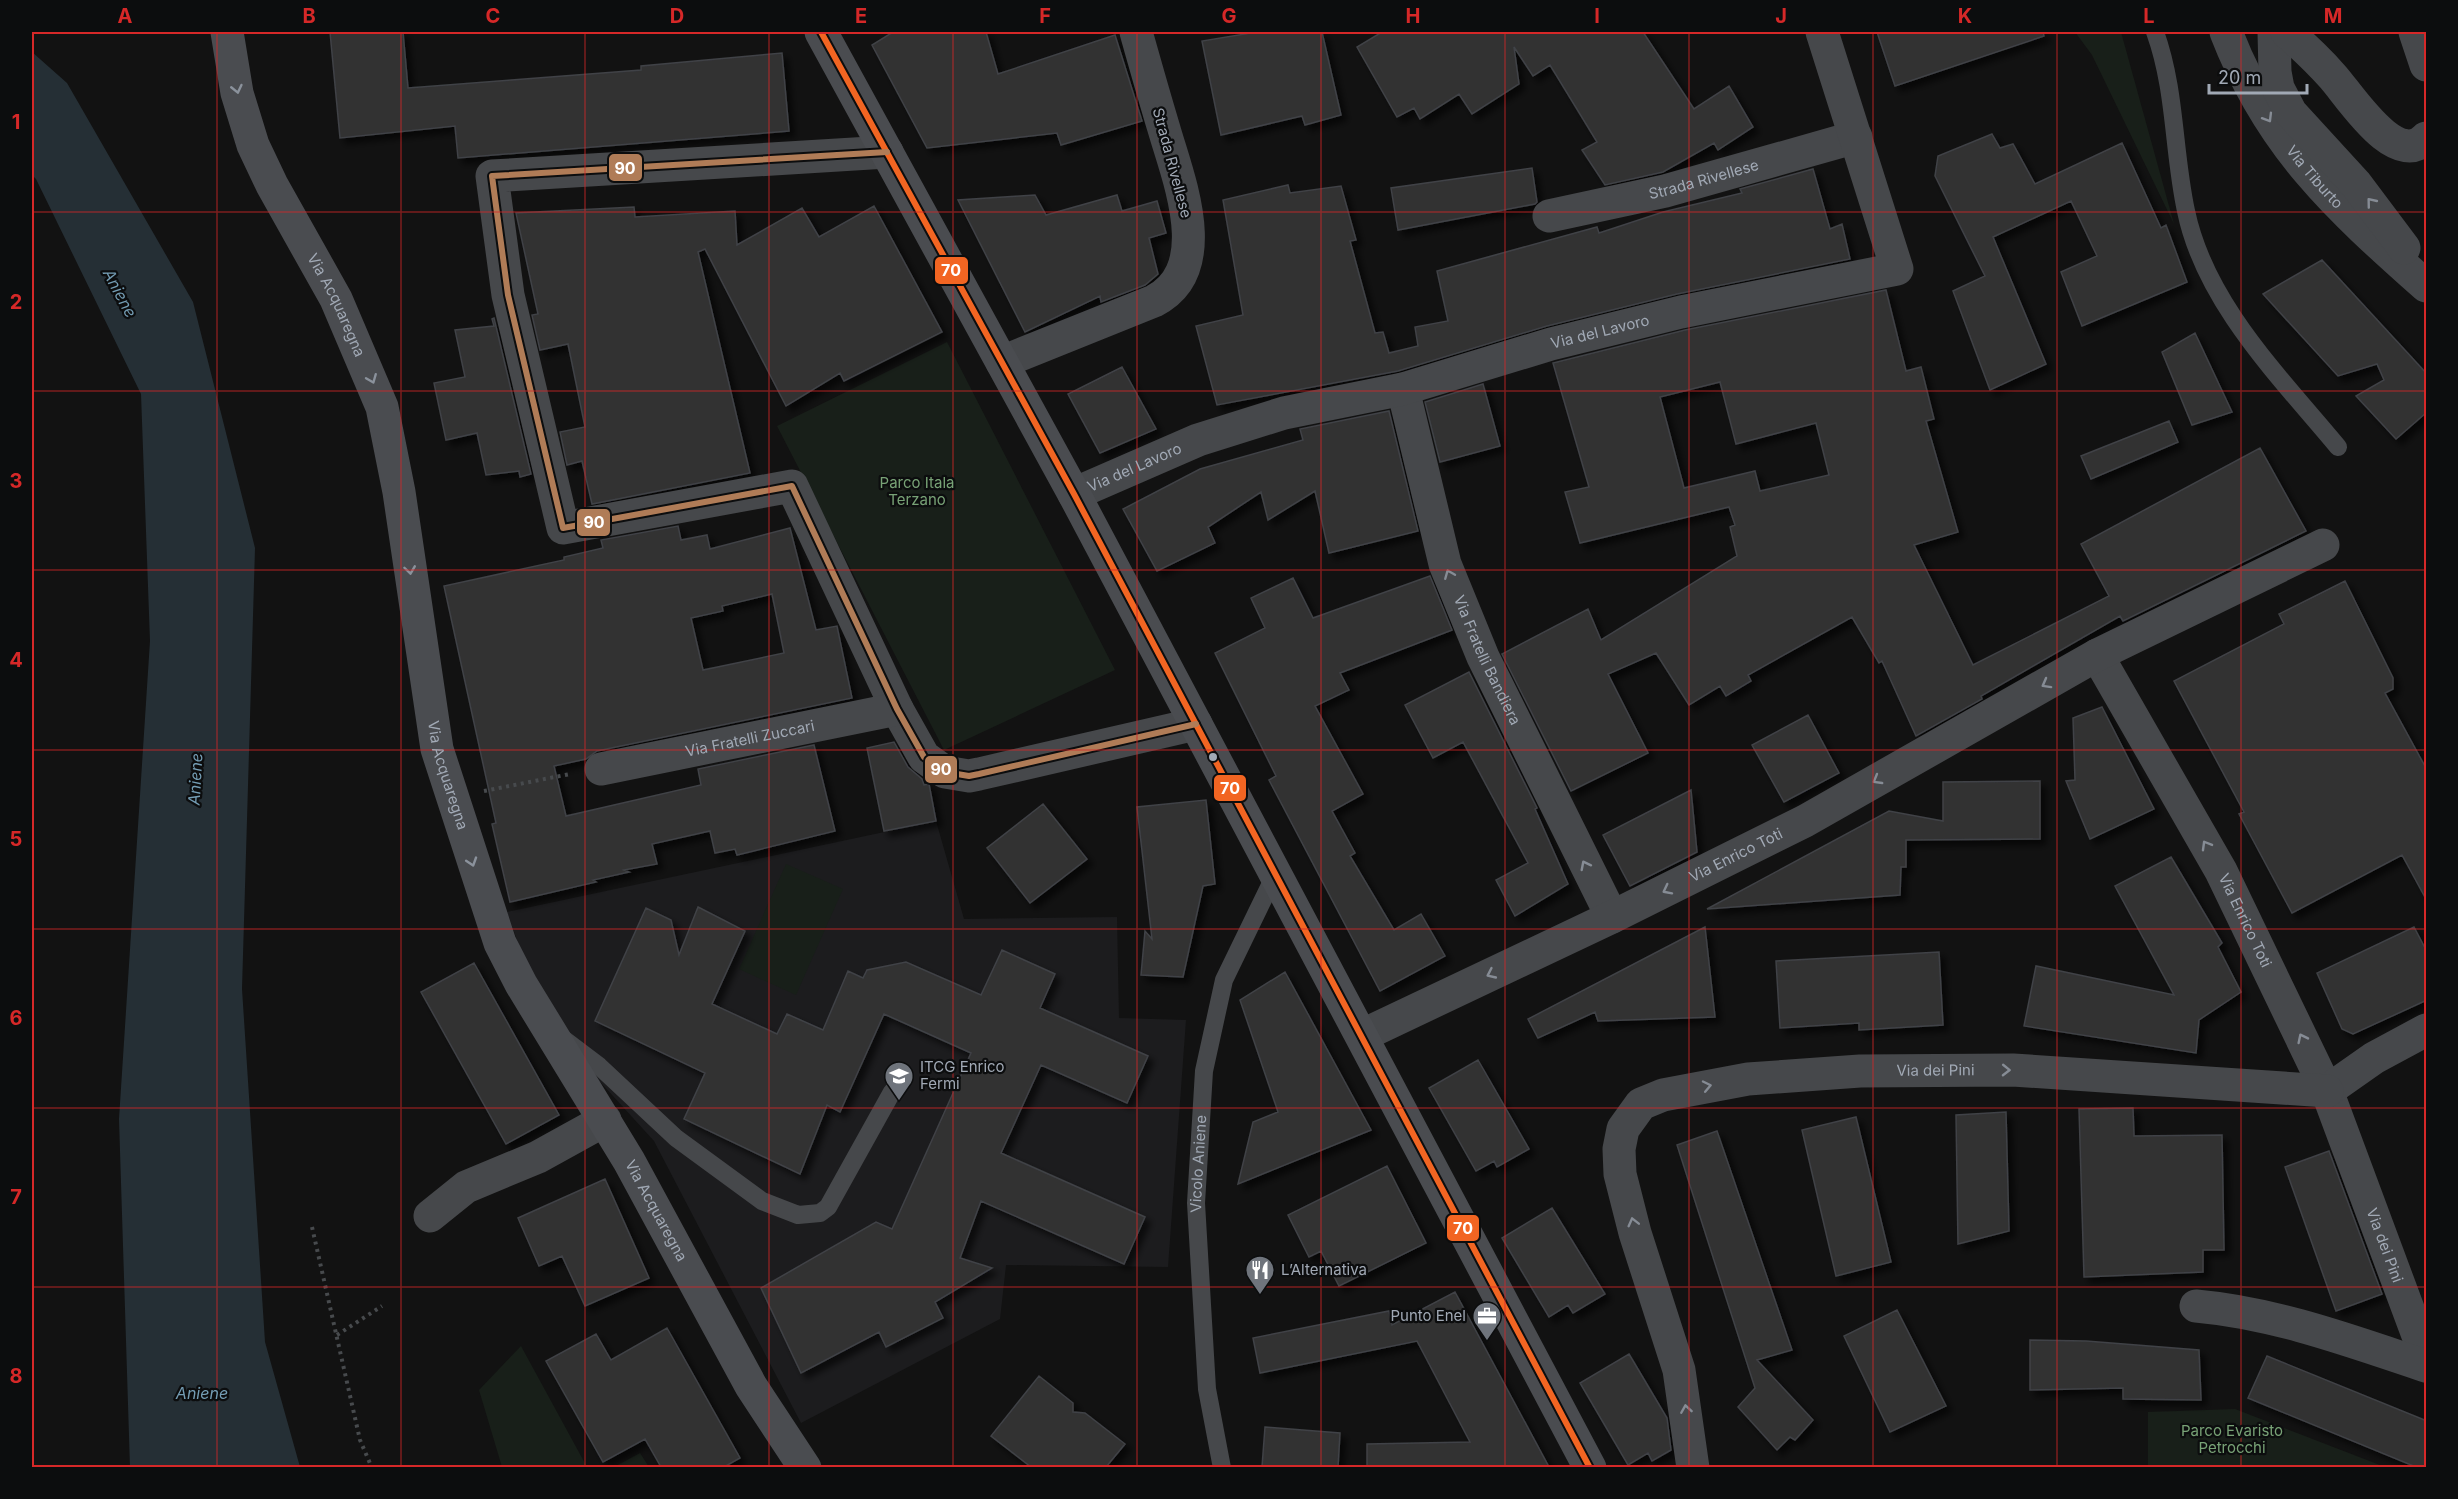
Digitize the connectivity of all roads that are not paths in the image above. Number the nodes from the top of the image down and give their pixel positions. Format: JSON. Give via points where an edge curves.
{"nodes":[{"id":1,"x":227,"y":32,"type":"edge"},
{"id":2,"x":821,"y":32,"type":"edge"},
{"id":3,"x":1136,"y":32,"type":"edge"},
{"id":4,"x":1822,"y":32,"type":"edge"},
{"id":5,"x":2155,"y":32,"type":"edge"},
{"id":6,"x":2415,"y":32,"type":"edge"},
{"id":7,"x":2278,"y":36,"type":"edge"},
{"id":8,"x":2229,"y":39,"type":"edge"},
{"id":9,"x":2427,"y":65,"type":"edge"},
{"id":10,"x":1856,"y":137,"type":"junction"},
{"id":11,"x":2427,"y":138,"type":"edge"},
{"id":12,"x":887,"y":152,"type":"junction"},
{"id":13,"x":1549,"y":216,"type":"dead end"},
{"id":14,"x":2427,"y":285,"type":"edge"},
{"id":15,"x":1002,"y":362,"type":"junction"},
{"id":16,"x":1403,"y":389,"type":"junction"},
{"id":17,"x":2338,"y":447,"type":"dead end"},
{"id":18,"x":1074,"y":494,"type":"junction"},
{"id":19,"x":2323,"y":545,"type":"dead end"},
{"id":20,"x":2097,"y":655,"type":"junction"},
{"id":21,"x":897,"y":709,"type":"junction"},
{"id":22,"x":1196,"y":724,"type":"junction"},
{"id":23,"x":601,"y":768,"type":"road end"},
{"id":24,"x":1276,"y":873,"type":"junction"},
{"id":25,"x":1612,"y":917,"type":"junction"},
{"id":26,"x":546,"y":1026,"type":"junction"},
{"id":27,"x":2427,"y":1030,"type":"edge"},
{"id":28,"x":1363,"y":1035,"type":"junction"},
{"id":29,"x":2327,"y":1091,"type":"junction"},
{"id":30,"x":892,"y":1092,"type":"dead end"},
{"id":31,"x":605,"y":1120,"type":"junction"},
{"id":32,"x":430,"y":1216,"type":"dead end"},
{"id":33,"x":2196,"y":1306,"type":"dead end"},
{"id":34,"x":2427,"y":1357,"type":"edge"},
{"id":35,"x":2427,"y":1366,"type":"edge"},
{"id":36,"x":805,"y":1467,"type":"edge"},
{"id":37,"x":1222,"y":1467,"type":"edge"},
{"id":38,"x":1590,"y":1467,"type":"edge"},
{"id":39,"x":1693,"y":1467,"type":"edge"}],
"edges":[{"from":1,"to":26,"type":"main road","name":"Via Acquaregna","one_way":true,"via":[[237,93],[254,146],[336,298],[382,407],[399,492],[432,721],[451,798],[500,943]]},
{"from":2,"to":12,"type":"main road"},
{"from":3,"to":15,"type":"street","name":"Strada Rivellese","via":[[1187,212],[1188,247],[1179,278],[1171,290],[1154,301]]},
{"from":4,"to":10,"type":"street","name":"Via del Lavoro"},
{"from":5,"to":17,"type":"lane","via":[[2176,125],[2186,213],[2203,263],[2258,350]]},
{"from":6,"to":9,"type":"street"},
{"from":7,"to":8,"type":"street"},
{"from":7,"to":11,"type":"street","via":[[2326,69],[2378,132],[2413,146]]},
{"from":14,"to":7,"type":"street","one_way":true,"via":[[2379,212],[2290,113],[2275,72]]},
{"from":8,"to":14,"type":"street","name":"Via Tiburto","one_way":true,"via":[[2267,118],[2301,164],[2368,233]]},
{"from":10,"to":13,"type":"street","name":"Strada Rivellese","via":[[1665,191]]},
{"from":10,"to":16,"type":"street","name":"Via del Lavoro","via":[[1897,269],[1681,312],[1551,344]]},
{"from":12,"to":15,"type":"main road"},
{"from":12,"to":21,"type":"street","via":[[492,176],[508,294],[563,528],[792,486]]},
{"from":15,"to":18,"type":"main road"},
{"from":16,"to":18,"type":"street","name":"Via del Lavoro","via":[[1284,413],[1198,440]]},
{"from":25,"to":16,"type":"street","name":"Via Fratelli Bandiera","one_way":true,"via":[[1483,657],[1445,564]]},
{"from":18,"to":22,"type":"main road"},
{"from":19,"to":20,"type":"street","name":"Via Enrico Toti"},
{"from":20,"to":25,"type":"street","name":"Via Enrico Toti","one_way":true,"via":[[1804,821]]},
{"from":29,"to":20,"type":"street","name":"Via Enrico Toti","one_way":true,"via":[[2221,871]]},
{"from":21,"to":22,"type":"street","via":[[924,757],[945,772],[969,776]]},
{"from":21,"to":23,"type":"street","name":"Via Fratelli Zuccari"},
{"from":22,"to":24,"type":"main road"},
{"from":24,"to":28,"type":"main road"},
{"from":24,"to":37,"type":"lane","name":"Vicolo Aniene","via":[[1224,980],[1204,1071],[1196,1203],[1207,1389]]},
{"from":25,"to":28,"type":"street","name":"Via Enrico Toti","one_way":true},
{"from":26,"to":30,"type":"lane","via":[[599,1066],[676,1138],[709,1163],[762,1202],[798,1215],[820,1213],[828,1207]]},
{"from":26,"to":31,"type":"main road","name":"Via Acquaregna"},
{"from":27,"to":29,"type":"street","via":[[2374,1058]]},
{"from":28,"to":38,"type":"main road"},
{"from":29,"to":34,"type":"street","name":"Via dei Pini"},
{"from":39,"to":29,"type":"street","name":"Via dei Pini","one_way":true,"via":[[1679,1370],[1620,1173],[1623,1129],[1641,1104],[1664,1095],[1748,1079],[1870,1070],[2013,1070]]},
{"from":31,"to":32,"type":"street","via":[[538,1157],[466,1187]]},
{"from":31,"to":36,"type":"main road","name":"Via Acquaregna","via":[[751,1386]]},
{"from":33,"to":35,"type":"street","via":[[2241,1310]]}]}
